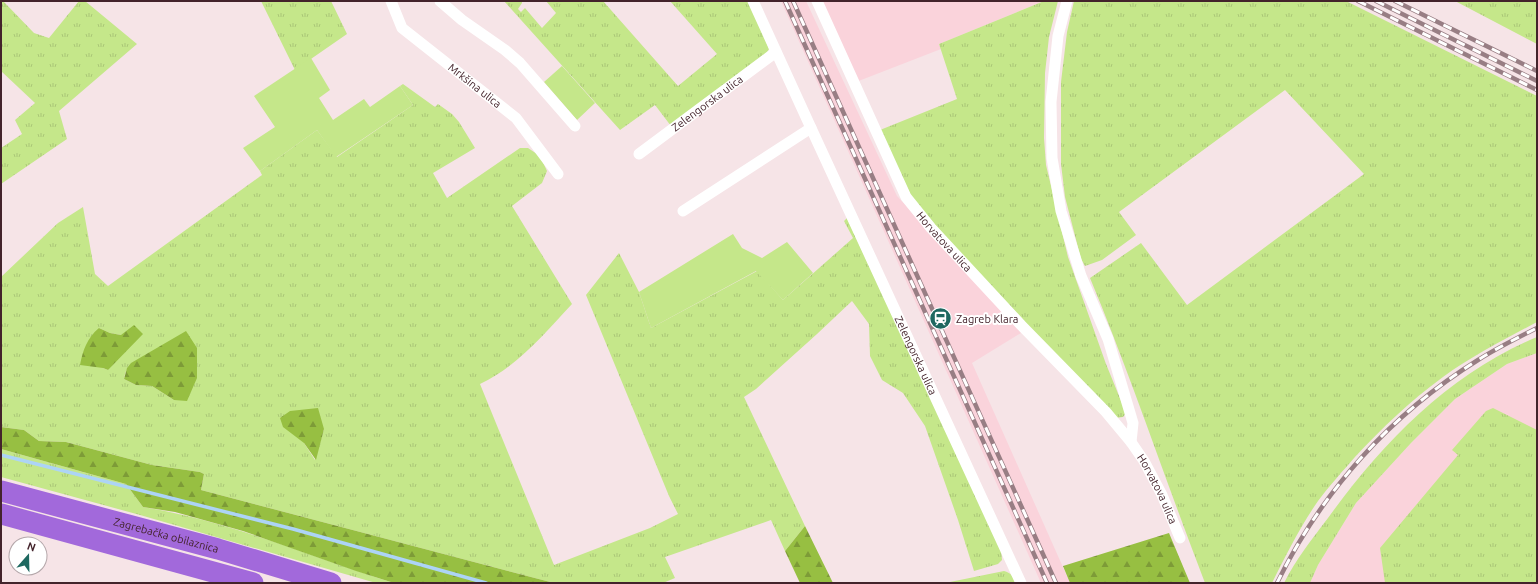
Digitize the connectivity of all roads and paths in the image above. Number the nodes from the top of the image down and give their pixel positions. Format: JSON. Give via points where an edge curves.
{"nodes":[{"id":1,"x":391,"y":1,"type":"edge"},
{"id":2,"x":440,"y":1,"type":"edge"},
{"id":3,"x":754,"y":1,"type":"edge"},
{"id":4,"x":817,"y":1,"type":"edge"},
{"id":5,"x":1067,"y":1,"type":"edge"},
{"id":6,"x":776,"y":52,"type":"junction"},
{"id":7,"x":575,"y":126,"type":"dead end"},
{"id":8,"x":810,"y":128,"type":"junction"},
{"id":9,"x":639,"y":154,"type":"dead end"},
{"id":10,"x":558,"y":174,"type":"dead end"},
{"id":11,"x":683,"y":211,"type":"dead end"},
{"id":12,"x":1131,"y":442,"type":"junction"},
{"id":13,"x":1,"y":491,"type":"edge"},
{"id":14,"x":1,"y":514,"type":"edge"},
{"id":15,"x":1180,"y":538,"type":"dead end"},
{"id":16,"x":253,"y":583,"type":"edge"},
{"id":17,"x":331,"y":583,"type":"edge"},
{"id":18,"x":1021,"y":583,"type":"edge"}],
"edges":[{"from":1,"to":10,"type":"street","name":"Mrkšina ulica","via":[[402,28],[516,118]]},
{"from":2,"to":7,"type":"street","via":[[505,50],[541,86]]},
{"from":3,"to":6,"type":"street","name":"Zelengorska ulica"},
{"from":4,"to":12,"type":"street","name":"Horvatova ulica","via":[[906,197],[917,212],[1021,325],[1106,412]]},
{"from":5,"to":12,"type":"street","name":"Horvatova ulica","via":[[1058,36],[1055,65],[1052,158],[1061,211],[1081,276],[1108,339],[1133,423]]},
{"from":6,"to":8,"type":"street","name":"Zelengorska ulica"},
{"from":6,"to":9,"type":"street","name":"Zelengorska ulica"},
{"from":8,"to":11,"type":"street"},
{"from":8,"to":18,"type":"street","name":"Zelengorska ulica"},
{"from":12,"to":15,"type":"street","name":"Horvatova ulica","via":[[1162,495]]},
{"from":13,"to":17,"type":"highway","name":"Zagrebačka obilaznica","via":[[218,549]]},
{"from":14,"to":16,"type":"highway","name":"Zagrebačka obilaznica"}]}
